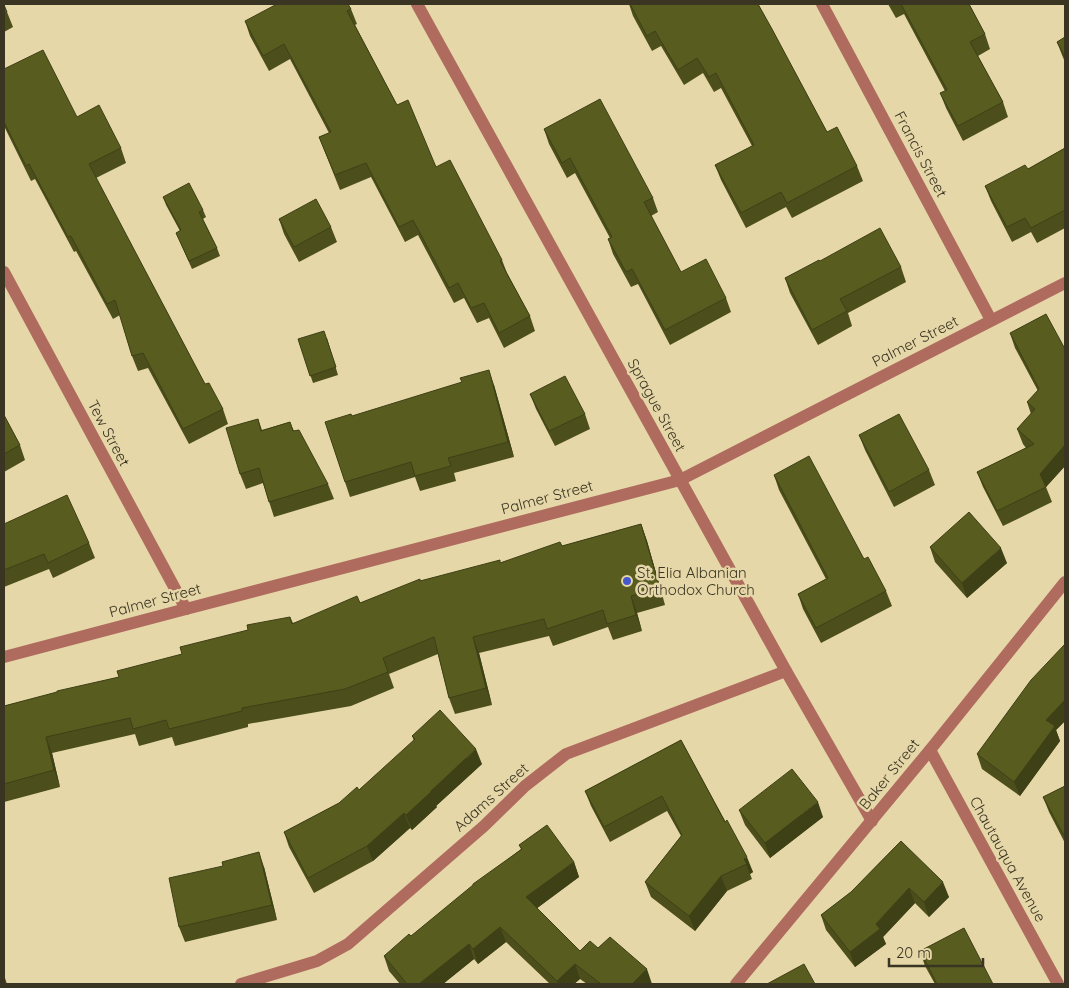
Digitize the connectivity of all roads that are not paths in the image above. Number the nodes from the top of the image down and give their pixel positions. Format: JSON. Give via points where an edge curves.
{"nodes":[{"id":1,"x":417,"y":4,"type":"edge"},
{"id":2,"x":822,"y":4,"type":"edge"},
{"id":3,"x":4,"y":272,"type":"edge"},
{"id":4,"x":1065,"y":282,"type":"edge"},
{"id":5,"x":991,"y":320,"type":"junction"},
{"id":6,"x":680,"y":480,"type":"junction"},
{"id":7,"x":1065,"y":582,"type":"edge"},
{"id":8,"x":186,"y":608,"type":"junction"},
{"id":9,"x":4,"y":658,"type":"edge"},
{"id":10,"x":786,"y":671,"type":"junction"},
{"id":11,"x":930,"y":750,"type":"junction"},
{"id":12,"x":872,"y":821,"type":"junction"},
{"id":13,"x":241,"y":984,"type":"edge"},
{"id":14,"x":736,"y":984,"type":"edge"},
{"id":15,"x":1058,"y":984,"type":"edge"}],
"edges":[{"from":1,"to":6,"type":"street","name":"Sprague Street"},
{"from":2,"to":5,"type":"street","name":"Francis Street"},
{"from":3,"to":8,"type":"street","name":"Tew Street"},
{"from":4,"to":5,"type":"street","name":"Palmer Street"},
{"from":5,"to":6,"type":"street","name":"Palmer Street"},
{"from":6,"to":8,"type":"street","name":"Palmer Street"},
{"from":6,"to":10,"type":"street","name":"Sprague Street"},
{"from":7,"to":11,"type":"street","name":"Baker Street"},
{"from":8,"to":9,"type":"street","name":"Palmer Street"},
{"from":10,"to":12,"type":"street","name":"Sprague Street"},
{"from":10,"to":13,"type":"street","name":"Adams Street","via":[[566,754],[525,786],[484,826],[348,944],[317,961]]},
{"from":11,"to":12,"type":"street","name":"Baker Street"},
{"from":11,"to":15,"type":"street","name":"Chautauqua Avenue"},
{"from":12,"to":14,"type":"street","name":"Baker Street"}]}
